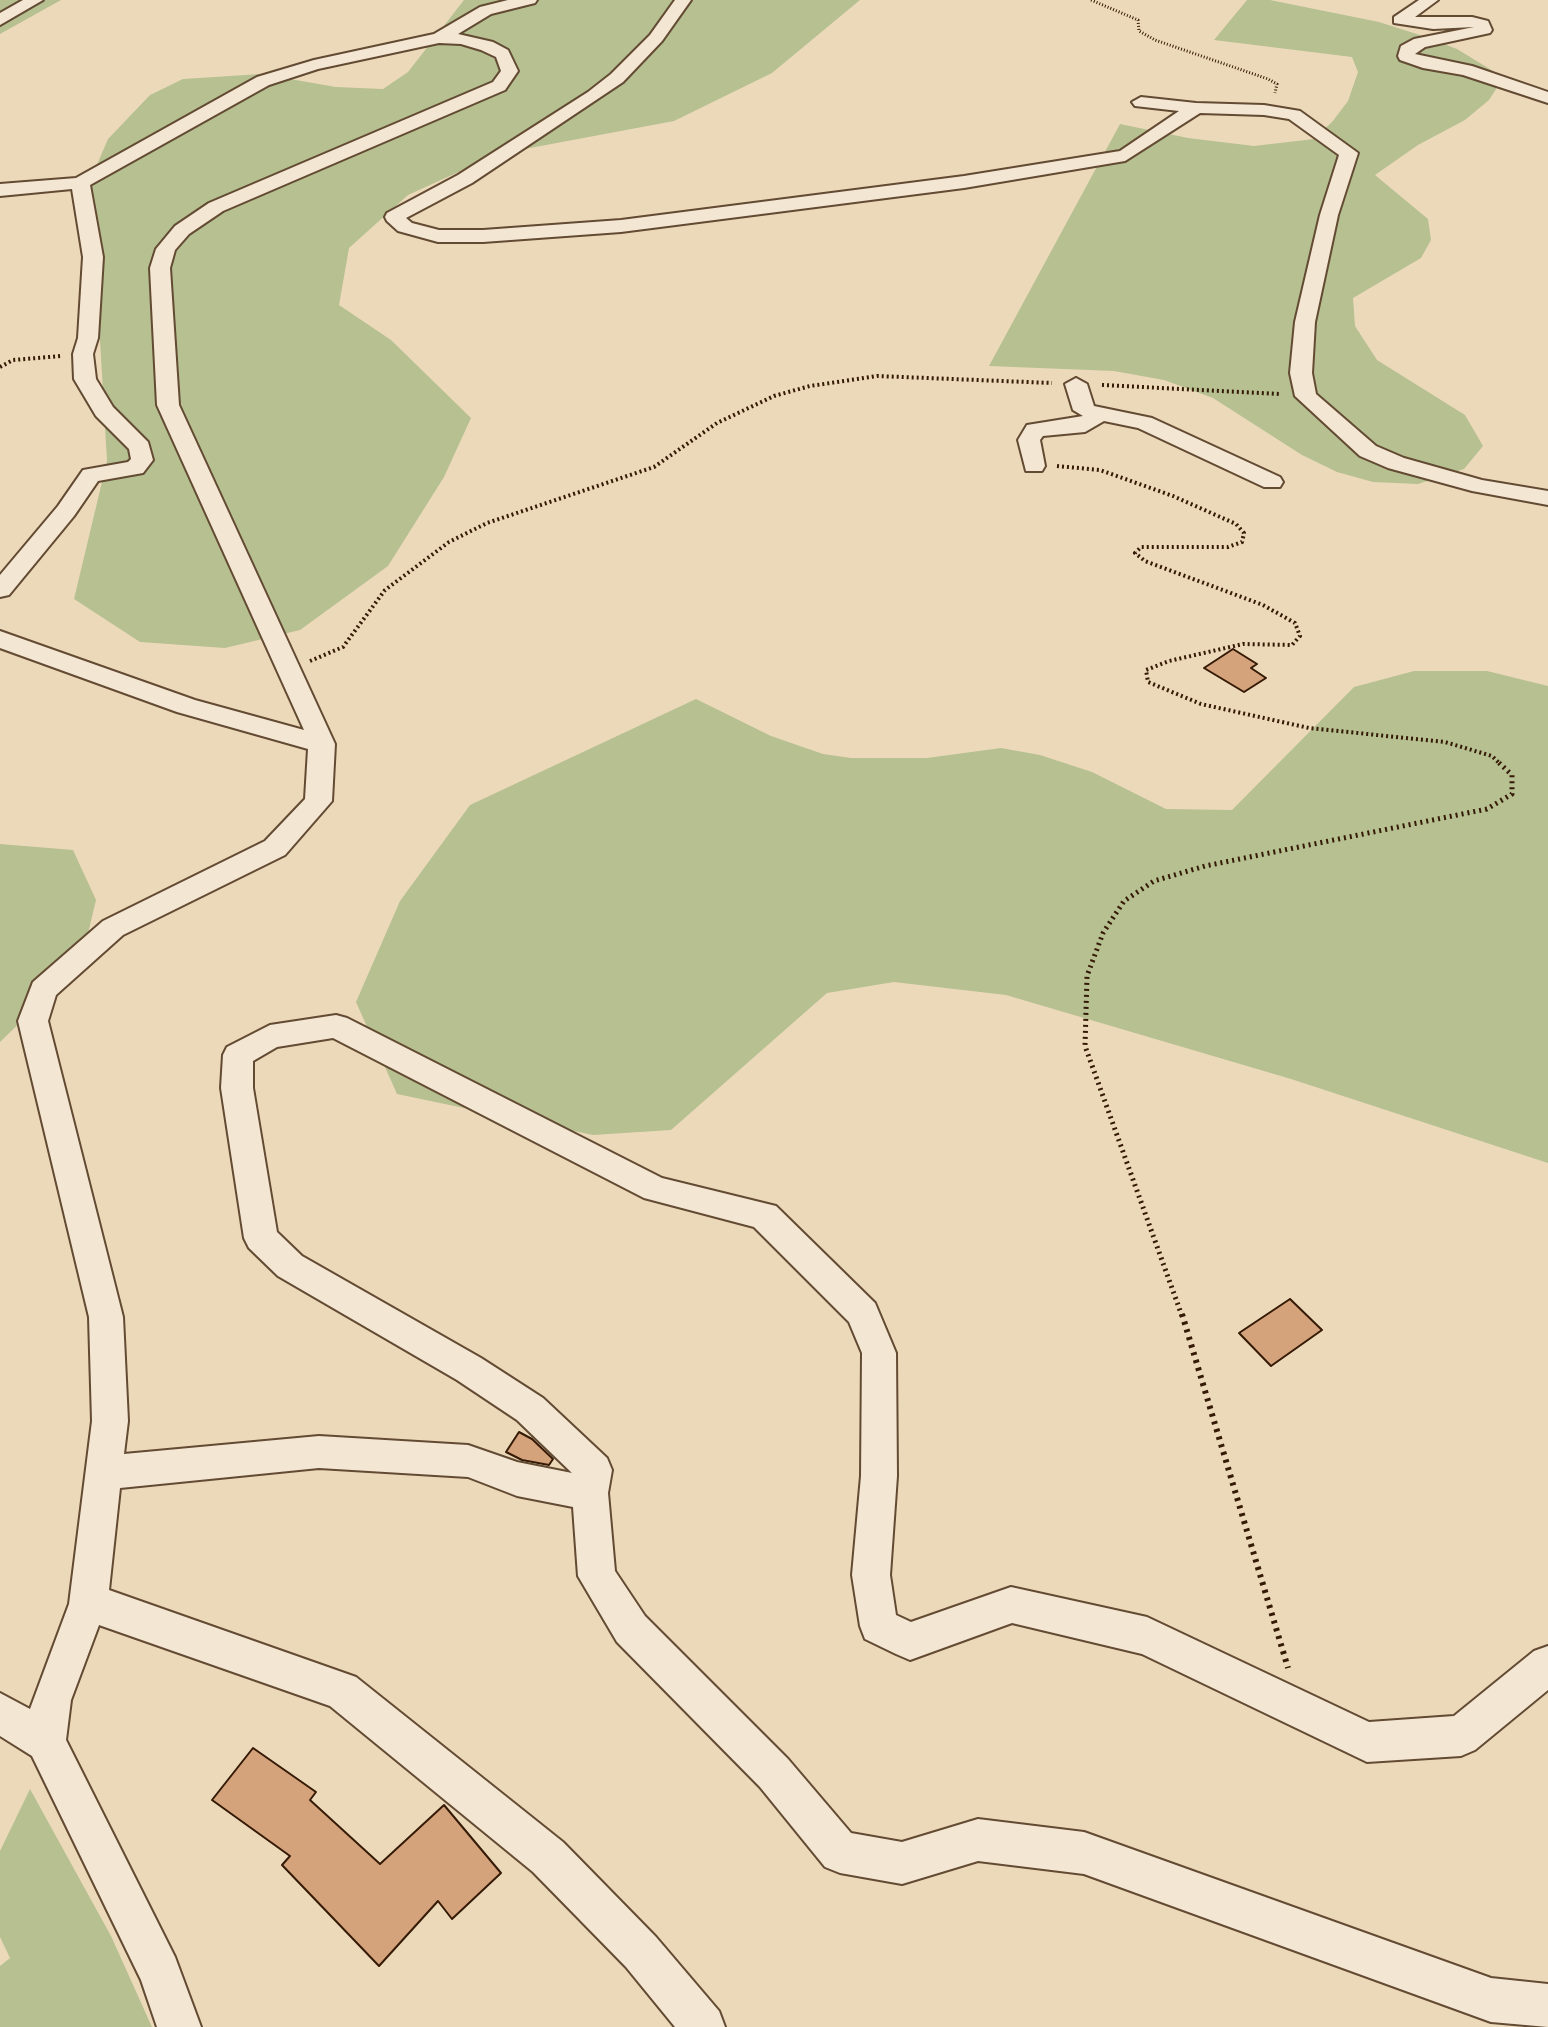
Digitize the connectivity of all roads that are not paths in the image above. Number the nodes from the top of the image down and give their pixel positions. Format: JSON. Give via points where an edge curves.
{"nodes":[{"id":1,"x":35,"y":0,"type":"edge"},
{"id":2,"x":529,"y":0,"type":"edge"},
{"id":3,"x":683,"y":0,"type":"edge"},
{"id":4,"x":1430,"y":0,"type":"edge"},
{"id":5,"x":0,"y":20,"type":"edge"},
{"id":6,"x":439,"y":38,"type":"junction"},
{"id":7,"x":1548,"y":98,"type":"edge"},
{"id":8,"x":1141,"y":102,"type":"dead end"},
{"id":9,"x":1196,"y":108,"type":"junction"},
{"id":10,"x":80,"y":183,"type":"junction"},
{"id":11,"x":0,"y":190,"type":"edge"},
{"id":12,"x":1076,"y":384,"type":"road end"},
{"id":13,"x":1100,"y":414,"type":"junction"},
{"id":14,"x":1034,"y":466,"type":"road end"},
{"id":15,"x":1272,"y":482,"type":"dead end"},
{"id":16,"x":1548,"y":498,"type":"edge"},
{"id":17,"x":0,"y":590,"type":"edge"},
{"id":18,"x":0,"y":639,"type":"edge"},
{"id":19,"x":322,"y":744,"type":"junction"},
{"id":20,"x":104,"y":1473,"type":"junction"},
{"id":21,"x":590,"y":1493,"type":"junction"},
{"id":22,"x":88,"y":1604,"type":"junction"},
{"id":23,"x":1548,"y":1665,"type":"edge"},
{"id":24,"x":0,"y":1713,"type":"edge"},
{"id":25,"x":46,"y":1742,"type":"junction"},
{"id":26,"x":1548,"y":2006,"type":"edge"},
{"id":27,"x":179,"y":2027,"type":"edge"},
{"id":28,"x":703,"y":2027,"type":"edge"}],
"edges":[{"from":1,"to":5,"type":"street"},
{"from":2,"to":6,"type":"street","via":[[486,10]]},
{"from":3,"to":9,"type":"street","via":[[656,38],[594,96],[465,179],[394,217],[405,227],[438,236],[483,236],[621,226],[964,182],[1125,156]]},
{"from":4,"to":7,"type":"street","via":[[1400,20],[1472,22],[1484,30],[1420,43],[1406,56]]},
{"from":6,"to":10,"type":"street","via":[[263,81]]},
{"from":6,"to":19,"type":"street","via":[[487,46],[502,54],[510,71],[499,86],[216,207],[182,230],[166,249],[160,268],[168,405]]},
{"from":8,"to":9,"type":"street"},
{"from":9,"to":16,"type":"street","via":[[1294,115],[1349,153],[1305,322],[1301,373],[1306,396],[1368,451],[1396,463]]},
{"from":10,"to":11,"type":"street"},
{"from":10,"to":17,"type":"street","via":[[93,257],[85,379],[104,411],[140,447],[142,460],[135,468],[91,475]]},
{"from":12,"to":13,"type":"street","via":[[1084,410]]},
{"from":13,"to":14,"type":"street","via":[[1085,425],[1035,430],[1029,440]]},
{"from":13,"to":15,"type":"street","via":[[1144,423]]},
{"from":18,"to":19,"type":"street","via":[[186,706]]},
{"from":19,"to":20,"type":"street","via":[[318,801],[275,848],[113,928],[43,990],[33,1021],[106,1317],[110,1421]]},
{"from":20,"to":21,"type":"street","via":[[319,1452],[468,1461],[517,1479]]},
{"from":20,"to":22,"type":"street"},
{"from":21,"to":23,"type":"street","via":[[594,1470],[530,1409],[290,1266],[261,1238],[237,1088],[238,1055],[270,1037],[336,1026],[655,1189],[764,1216],[863,1313],[879,1353],[879,1476],[871,1575],[879,1626],[910,1641],[1011,1605],[1147,1636],[1367,1742],[1461,1736]]},
{"from":21,"to":26,"type":"street","via":[[597,1576],[631,1629],[774,1773],[840,1852],[902,1863],[978,1840],[1084,1853],[1491,2000]]},
{"from":22,"to":25,"type":"street","via":[[51,1700]]},
{"from":22,"to":28,"type":"street","via":[[342,1691],[548,1857],[641,1952]]},
{"from":24,"to":25,"type":"street"},
{"from":25,"to":27,"type":"street","via":[[160,1972]]}]}
